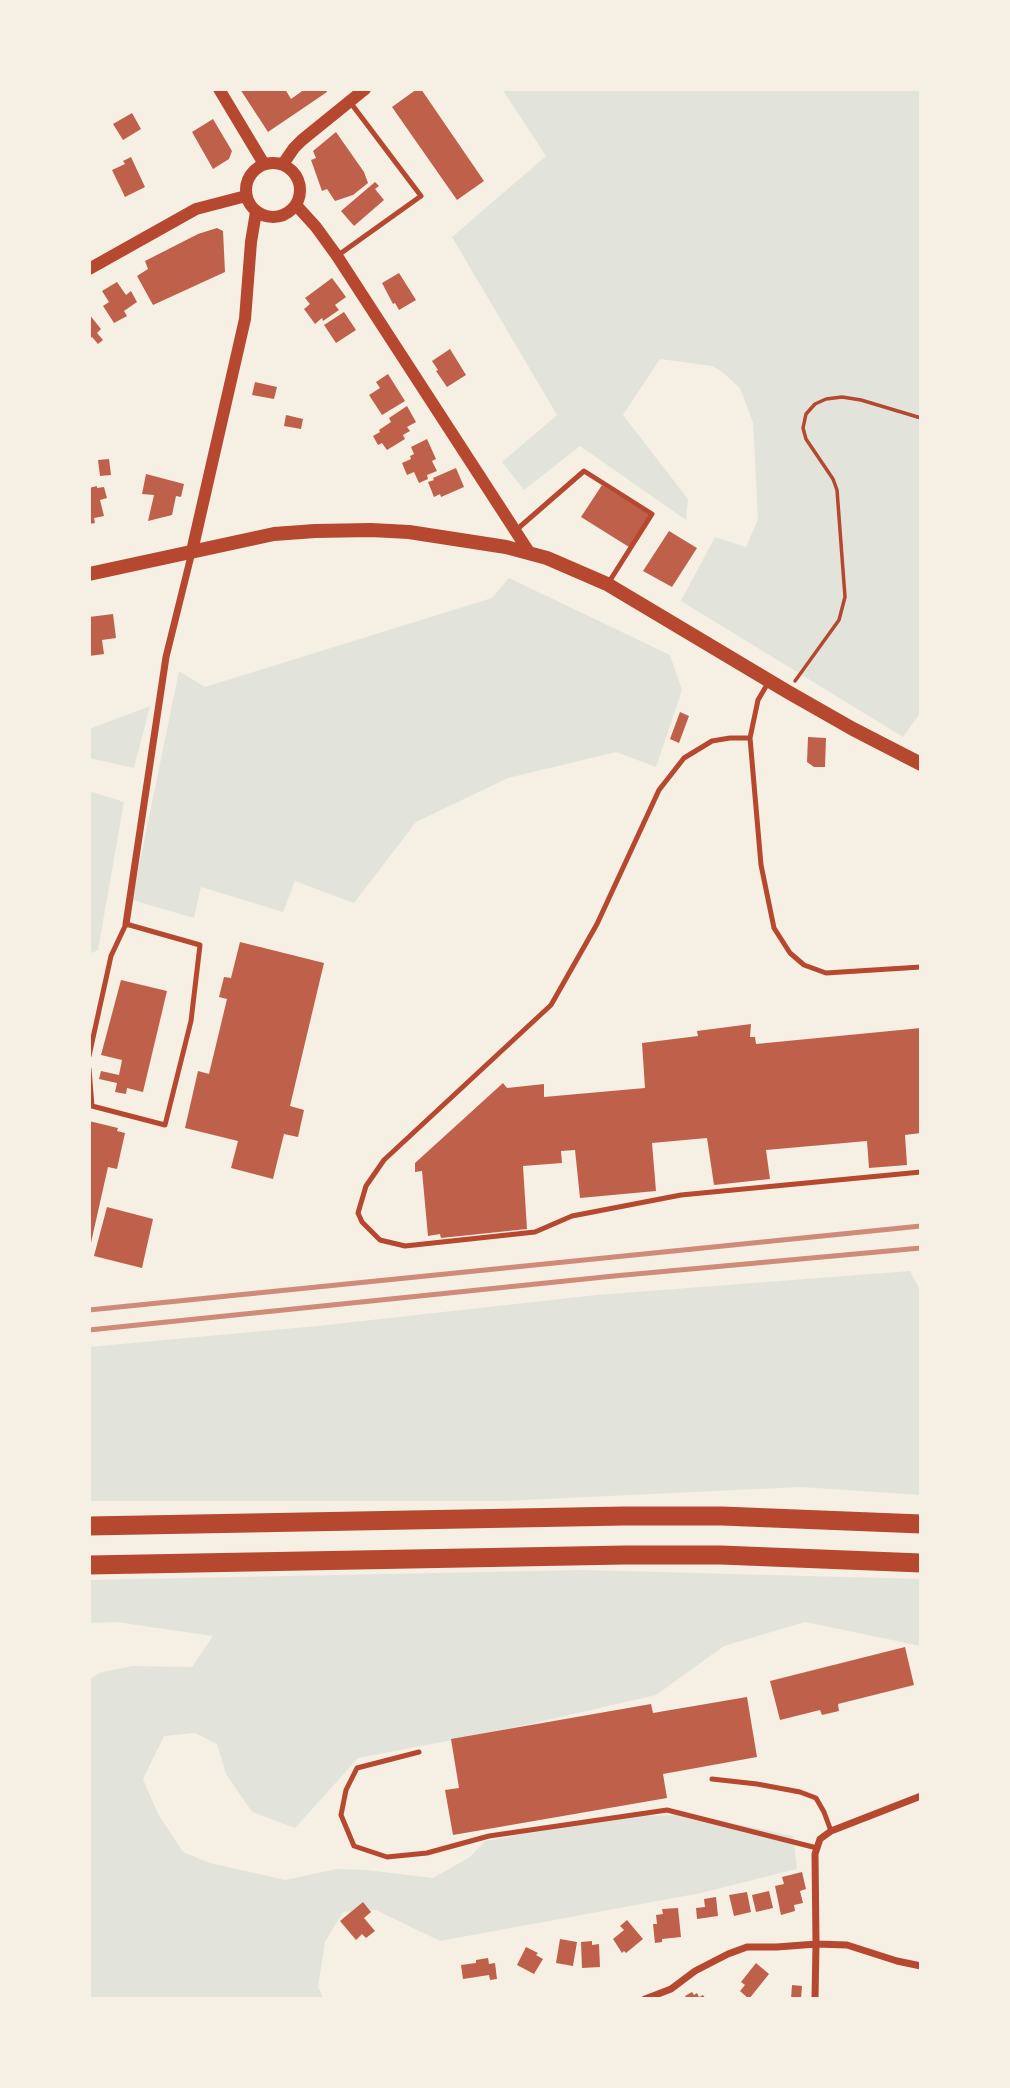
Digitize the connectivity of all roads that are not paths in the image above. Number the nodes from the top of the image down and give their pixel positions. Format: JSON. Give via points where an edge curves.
{"nodes":[{"id":1,"x":219,"y":89,"type":"edge"},
{"id":2,"x":365,"y":89,"type":"edge"},
{"id":3,"x":350,"y":102,"type":"junction"},
{"id":4,"x":264,"y":164,"type":"junction"},
{"id":5,"x":283,"y":164,"type":"junction"},
{"id":6,"x":246,"y":196,"type":"junction"},
{"id":7,"x":296,"y":205,"type":"junction"},
{"id":8,"x":256,"y":212,"type":"junction"},
{"id":9,"x":337,"y":256,"type":"junction"},
{"id":10,"x":89,"y":269,"type":"edge"},
{"id":11,"x":515,"y":531,"type":"junction"},
{"id":12,"x":192,"y":551,"type":"junction"},
{"id":13,"x":529,"y":552,"type":"junction"},
{"id":14,"x":89,"y":574,"type":"edge"},
{"id":15,"x":607,"y":584,"type":"junction"},
{"id":16,"x":770,"y":681,"type":"junction"},
{"id":17,"x":750,"y":738,"type":"junction"},
{"id":18,"x":921,"y":764,"type":"edge"},
{"id":19,"x":125,"y":925,"type":"junction"},
{"id":20,"x":921,"y":967,"type":"edge"},
{"id":21,"x":89,"y":1056,"type":"edge"},
{"id":22,"x":89,"y":1069,"type":"edge"},
{"id":23,"x":921,"y":1172,"type":"edge"},
{"id":24,"x":921,"y":1524,"type":"edge"},
{"id":25,"x":89,"y":1526,"type":"edge"},
{"id":26,"x":921,"y":1563,"type":"edge"},
{"id":27,"x":89,"y":1564,"type":"edge"},
{"id":28,"x":419,"y":1752,"type":"dead end"},
{"id":29,"x":712,"y":1779,"type":"dead end"},
{"id":30,"x":921,"y":1796,"type":"edge"},
{"id":31,"x":831,"y":1831,"type":"junction"},
{"id":32,"x":817,"y":1849,"type":"junction"},
{"id":33,"x":816,"y":1944,"type":"junction"},
{"id":34,"x":921,"y":1966,"type":"edge"},
{"id":35,"x":645,"y":1999,"type":"edge"},
{"id":36,"x":815,"y":1999,"type":"edge"}],
"edges":[{"from":1,"to":4,"type":"street"},
{"from":2,"to":3,"type":"street"},
{"from":3,"to":5,"type":"street","via":[[302,140]]},
{"from":3,"to":9,"type":"lane","via":[[421,196]]},
{"from":4,"to":5,"type":"street"},
{"from":4,"to":6,"type":"street","via":[[249,176]]},
{"from":5,"to":7,"type":"street","via":[[299,181]]},
{"from":6,"to":8,"type":"street"},
{"from":6,"to":10,"type":"street","via":[[196,209]]},
{"from":7,"to":8,"type":"street","via":[[278,217]]},
{"from":7,"to":9,"type":"street"},
{"from":8,"to":12,"type":"street","via":[[245,319]]},
{"from":9,"to":11,"type":"street"},
{"from":11,"to":13,"type":"street"},
{"from":11,"to":15,"type":"lane","via":[[584,471],[652,514]]},
{"from":12,"to":13,"type":"main road","via":[[274,534],[353,530],[447,537]]},
{"from":12,"to":14,"type":"main road"},
{"from":12,"to":19,"type":"street","via":[[166,657]]},
{"from":13,"to":15,"type":"main road"},
{"from":15,"to":16,"type":"main road"},
{"from":16,"to":17,"type":"lane","via":[[758,700]]},
{"from":16,"to":18,"type":"main road"},
{"from":17,"to":20,"type":"lane","via":[[761,865],[774,928],[790,953],[804,965],[826,973]]},
{"from":17,"to":23,"type":"lane","via":[[712,741],[684,758],[659,790],[597,924],[551,1005],[384,1160],[366,1186],[358,1213],[380,1240],[405,1245],[535,1232],[572,1216],[681,1195]]},
{"from":19,"to":21,"type":"lane","via":[[111,956]]},
{"from":19,"to":22,"type":"lane","via":[[200,945],[191,1021],[164,1125],[92,1106]]},
{"from":24,"to":25,"type":"highway","via":[[624,1516]]},
{"from":26,"to":27,"type":"highway","via":[[638,1555]]},
{"from":28,"to":32,"type":"lane","via":[[357,1768],[341,1815],[354,1846],[387,1857],[427,1853],[489,1836],[667,1810]]},
{"from":29,"to":31,"type":"lane","via":[[757,1783],[816,1798]]},
{"from":30,"to":31,"type":"street"},
{"from":31,"to":32,"type":"street","via":[[820,1839]]},
{"from":32,"to":33,"type":"street"},
{"from":33,"to":34,"type":"street","via":[[847,1945]]},
{"from":33,"to":35,"type":"street","via":[[747,1947]]},
{"from":33,"to":36,"type":"street"}]}
